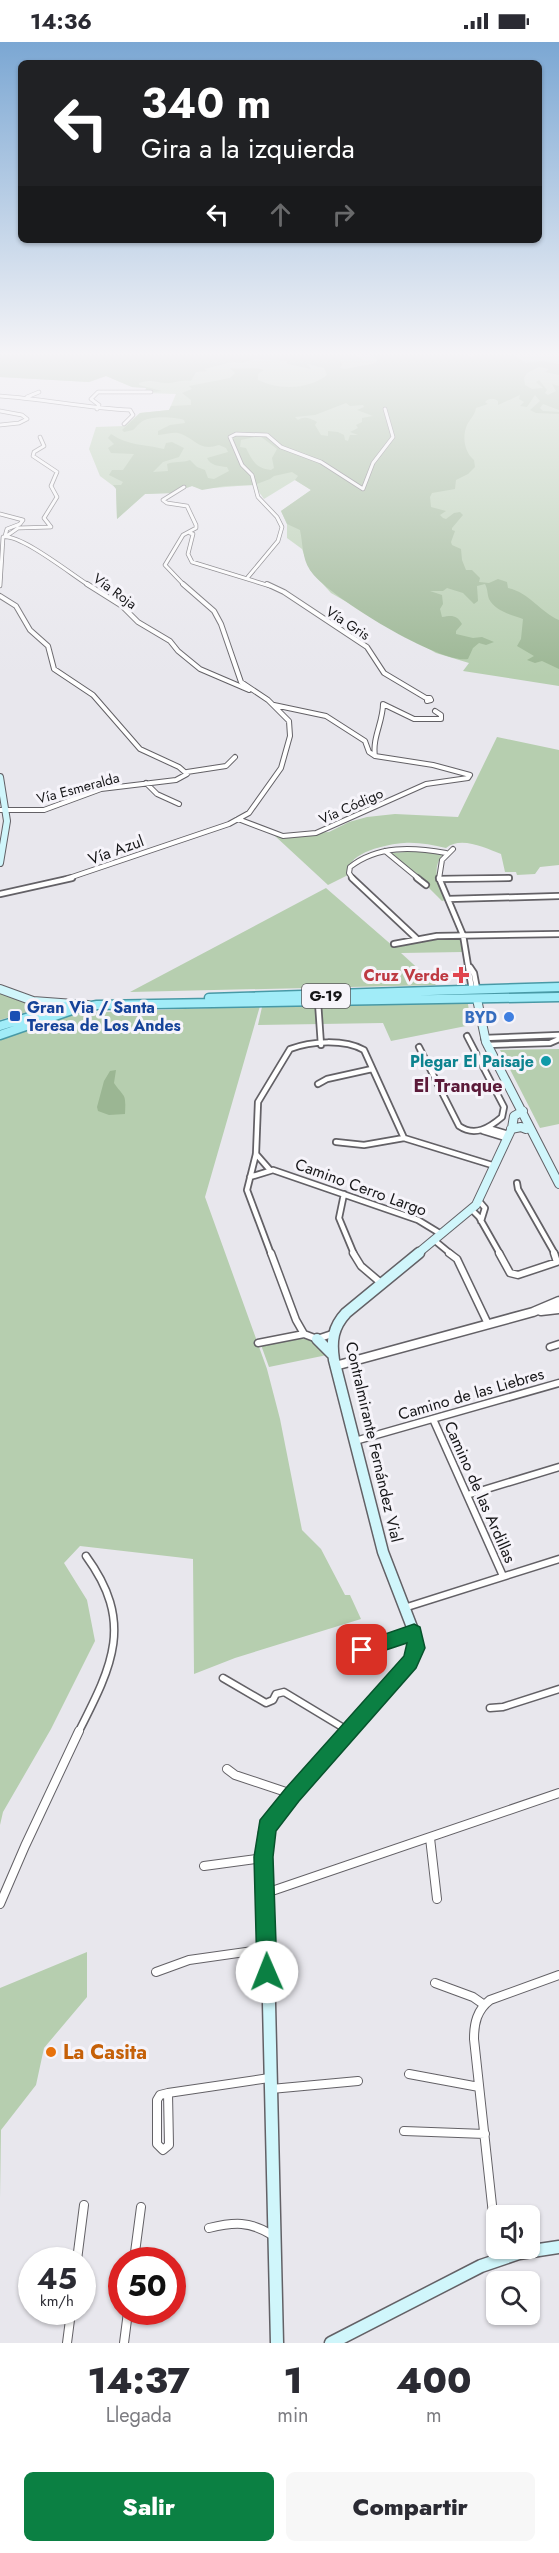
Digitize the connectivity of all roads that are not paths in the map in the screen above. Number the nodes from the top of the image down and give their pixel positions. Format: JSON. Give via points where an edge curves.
{"nodes":[{"id":1,"x":42,"y":462,"type":"edge"},
{"id":2,"x":241,"y":462,"type":"edge"},
{"id":3,"x":322,"y":462,"type":"edge"},
{"id":4,"x":373,"y":462,"type":"edge"},
{"id":5,"x":184,"y":487,"type":"dead end"},
{"id":6,"x":0,"y":514,"type":"edge"},
{"id":7,"x":190,"y":533,"type":"junction"},
{"id":8,"x":6,"y":536,"type":"junction"},
{"id":9,"x":248,"y":577,"type":"junction"},
{"id":10,"x":0,"y":586,"type":"edge"},
{"id":11,"x":0,"y":596,"type":"edge"},
{"id":12,"x":254,"y":692,"type":"junction"},
{"id":13,"x":426,"y":698,"type":"dead end"},
{"id":14,"x":274,"y":705,"type":"junction"},
{"id":15,"x":435,"y":711,"type":"dead end"},
{"id":16,"x":375,"y":756,"type":"junction"},
{"id":17,"x":235,"y":757,"type":"dead end"},
{"id":18,"x":187,"y":772,"type":"junction"},
{"id":19,"x":0,"y":777,"type":"edge"},
{"id":20,"x":146,"y":783,"type":"junction"},
{"id":21,"x":179,"y":804,"type":"dead end"},
{"id":22,"x":3,"y":810,"type":"edge"},
{"id":23,"x":238,"y":819,"type":"junction"},
{"id":24,"x":453,"y":849,"type":"dead end"},
{"id":25,"x":385,"y":851,"type":"junction"},
{"id":26,"x":446,"y":853,"type":"junction"},
{"id":27,"x":0,"y":864,"type":"edge"},
{"id":28,"x":509,"y":878,"type":"dead end"},
{"id":29,"x":439,"y":879,"type":"junction"},
{"id":30,"x":426,"y":885,"type":"dead end"},
{"id":31,"x":0,"y":894,"type":"edge"},
{"id":32,"x":559,"y":895,"type":"edge"},
{"id":33,"x":448,"y":899,"type":"junction"},
{"id":34,"x":559,"y":934,"type":"edge"},
{"id":35,"x":464,"y":935,"type":"junction"},
{"id":36,"x":416,"y":938,"type":"junction"},
{"id":37,"x":394,"y":944,"type":"dead end"},
{"id":38,"x":559,"y":987,"type":"edge"},
{"id":39,"x":0,"y":989,"type":"edge"},
{"id":40,"x":474,"y":989,"type":"junction"},
{"id":41,"x":424,"y":993,"type":"junction"},
{"id":42,"x":559,"y":996,"type":"edge"},
{"id":43,"x":477,"y":999,"type":"junction"},
{"id":44,"x":38,"y":1002,"type":"junction"},
{"id":45,"x":318,"y":1002,"type":"junction"},
{"id":46,"x":95,"y":1003,"type":"junction"},
{"id":47,"x":69,"y":1005,"type":"junction"},
{"id":48,"x":35,"y":1014,"type":"junction"},
{"id":49,"x":29,"y":1024,"type":"junction"},
{"id":50,"x":0,"y":1027,"type":"edge"},
{"id":51,"x":0,"y":1035,"type":"edge"},
{"id":52,"x":467,"y":1036,"type":"dead end"},
{"id":53,"x":513,"y":1037,"type":"junction"},
{"id":54,"x":559,"y":1037,"type":"edge"},
{"id":55,"x":486,"y":1042,"type":"junction"},
{"id":56,"x":514,"y":1044,"type":"junction"},
{"id":57,"x":321,"y":1045,"type":"junction"},
{"id":58,"x":419,"y":1047,"type":"dead end"},
{"id":59,"x":372,"y":1069,"type":"junction"},
{"id":60,"x":318,"y":1084,"type":"dead end"},
{"id":61,"x":521,"y":1113,"type":"junction"},
{"id":62,"x":486,"y":1129,"type":"junction"},
{"id":63,"x":526,"y":1129,"type":"junction"},
{"id":64,"x":509,"y":1132,"type":"junction"},
{"id":65,"x":404,"y":1138,"type":"junction"},
{"id":66,"x":336,"y":1142,"type":"dead end"},
{"id":67,"x":543,"y":1153,"type":"junction"},
{"id":68,"x":256,"y":1154,"type":"junction"},
{"id":69,"x":495,"y":1166,"type":"junction"},
{"id":70,"x":270,"y":1170,"type":"junction"},
{"id":71,"x":249,"y":1177,"type":"junction"},
{"id":72,"x":517,"y":1183,"type":"dead end"},
{"id":73,"x":559,"y":1184,"type":"edge"},
{"id":74,"x":344,"y":1194,"type":"junction"},
{"id":75,"x":479,"y":1201,"type":"junction"},
{"id":76,"x":471,"y":1209,"type":"junction"},
{"id":77,"x":481,"y":1221,"type":"junction"},
{"id":78,"x":437,"y":1237,"type":"junction"},
{"id":79,"x":381,"y":1283,"type":"junction"},
{"id":80,"x":559,"y":1301,"type":"edge"},
{"id":81,"x":559,"y":1309,"type":"edge"},
{"id":82,"x":533,"y":1312,"type":"junction"},
{"id":83,"x":489,"y":1324,"type":"junction"},
{"id":84,"x":304,"y":1334,"type":"junction"},
{"id":85,"x":332,"y":1334,"type":"junction"},
{"id":86,"x":317,"y":1339,"type":"junction"},
{"id":87,"x":258,"y":1343,"type":"dead end"},
{"id":88,"x":559,"y":1344,"type":"edge"},
{"id":89,"x":550,"y":1347,"type":"dead end"},
{"id":90,"x":333,"y":1354,"type":"junction"},
{"id":91,"x":335,"y":1366,"type":"junction"},
{"id":92,"x":559,"y":1383,"type":"edge"},
{"id":93,"x":433,"y":1419,"type":"junction"},
{"id":94,"x":355,"y":1441,"type":"junction"},
{"id":95,"x":559,"y":1467,"type":"edge"},
{"id":96,"x":467,"y":1495,"type":"junction"},
{"id":97,"x":86,"y":1556,"type":"dead end"},
{"id":98,"x":559,"y":1559,"type":"edge"},
{"id":99,"x":503,"y":1576,"type":"junction"},
{"id":100,"x":404,"y":1608,"type":"junction"},
{"id":101,"x":414,"y":1633,"type":"junction"},
{"id":102,"x":351,"y":1650,"type":"dead end"},
{"id":103,"x":223,"y":1678,"type":"dead end"},
{"id":104,"x":559,"y":1689,"type":"edge"},
{"id":105,"x":490,"y":1708,"type":"dead end"},
{"id":106,"x":349,"y":1731,"type":"junction"},
{"id":107,"x":227,"y":1769,"type":"dead end"},
{"id":108,"x":559,"y":1793,"type":"edge"},
{"id":109,"x":292,"y":1794,"type":"junction"},
{"id":110,"x":430,"y":1838,"type":"junction"},
{"id":111,"x":264,"y":1857,"type":"junction"},
{"id":112,"x":204,"y":1866,"type":"dead end"},
{"id":113,"x":265,"y":1893,"type":"junction"},
{"id":114,"x":437,"y":1899,"type":"dead end"},
{"id":115,"x":0,"y":1904,"type":"edge"},
{"id":116,"x":266,"y":1949,"type":"junction"},
{"id":117,"x":156,"y":1972,"type":"dead end"},
{"id":118,"x":559,"y":1975,"type":"edge"},
{"id":119,"x":435,"y":1983,"type":"dead end"},
{"id":120,"x":483,"y":2004,"type":"junction"},
{"id":121,"x":409,"y":2074,"type":"dead end"},
{"id":122,"x":358,"y":2081,"type":"dead end"},
{"id":123,"x":269,"y":2084,"type":"junction"},
{"id":124,"x":479,"y":2087,"type":"junction"},
{"id":125,"x":168,"y":2093,"type":"junction"},
{"id":126,"x":404,"y":2131,"type":"dead end"},
{"id":127,"x":484,"y":2134,"type":"junction"},
{"id":128,"x":84,"y":2205,"type":"dead end"},
{"id":129,"x":492,"y":2205,"type":"edge"},
{"id":130,"x":141,"y":2207,"type":"dead end"},
{"id":131,"x":209,"y":2228,"type":"dead end"},
{"id":132,"x":274,"y":2236,"type":"junction"},
{"id":133,"x":79,"y":2247,"type":"edge"},
{"id":134,"x":136,"y":2247,"type":"edge"},
{"id":135,"x":559,"y":2247,"type":"edge"},
{"id":136,"x":540,"y":2249,"type":"edge"},
{"id":137,"x":489,"y":2259,"type":"edge"},
{"id":138,"x":69,"y":2325,"type":"edge"},
{"id":139,"x":126,"y":2325,"type":"edge"},
{"id":140,"x":67,"y":2343,"type":"edge"},
{"id":141,"x":124,"y":2343,"type":"edge"},
{"id":142,"x":277,"y":2343,"type":"edge"},
{"id":143,"x":331,"y":2343,"type":"edge"}],
"edges":[{"from":1,"to":8,"type":"street","via":[[57,473],[51,486],[57,497],[44,518],[51,527],[21,528]]},
{"from":2,"to":9,"type":"street","via":[[252,475],[258,497],[278,517],[282,527],[278,541]]},
{"from":3,"to":4,"type":"street","via":[[366,488]]},
{"from":5,"to":7,"type":"street","via":[[163,500],[187,506],[196,524]]},
{"from":6,"to":8,"type":"street","via":[[23,520],[7,529]]},
{"from":7,"to":9,"type":"street","via":[[193,534],[188,554],[192,562]]},
{"from":7,"to":12,"type":"street","via":[[183,535],[165,565],[214,611],[240,680]]},
{"from":8,"to":10,"type":"street"},
{"from":8,"to":12,"type":"street","name":"Vía Roja","via":[[24,542],[117,603],[170,641],[200,669]]},
{"from":9,"to":13,"type":"street","name":"Vía Gris","via":[[284,592],[352,636],[369,649],[384,673]]},
{"from":11,"to":18,"type":"street","via":[[16,606],[30,630],[48,646],[54,669],[93,695],[140,749]]},
{"from":12,"to":14,"type":"street"},
{"from":14,"to":16,"type":"street","via":[[326,716],[364,741]]},
{"from":14,"to":23,"type":"street","via":[[291,725],[286,757],[256,804]]},
{"from":15,"to":16,"type":"street","via":[[441,719],[417,720],[383,704],[383,722],[374,738]]},
{"from":16,"to":23,"type":"street","name":"Vía Código","via":[[470,775],[426,784],[316,833],[284,836]]},
{"from":17,"to":18,"type":"street","name":"Vía Esmeralda","via":[[226,766]]},
{"from":18,"to":20,"type":"street","name":"Vía Esmeralda","via":[[176,780]]},
{"from":19,"to":22,"type":"main road"},
{"from":20,"to":21,"type":"street","via":[[157,795]]},
{"from":20,"to":22,"type":"street","name":"Vía Esmeralda","via":[[101,789],[52,808]]},
{"from":22,"to":27,"type":"main road","via":[[7,830]]},
{"from":23,"to":31,"type":"street","name":"Vía Azul","via":[[80,876]]},
{"from":24,"to":26,"type":"street"},
{"from":25,"to":26,"type":"street","via":[[416,848]]},
{"from":25,"to":30,"type":"street"},
{"from":25,"to":36,"type":"street","via":[[353,863],[349,873]]},
{"from":26,"to":29,"type":"street","via":[[438,867]]},
{"from":28,"to":29,"type":"street"},
{"from":29,"to":33,"type":"street"},
{"from":32,"to":33,"type":"street"},
{"from":33,"to":35,"type":"street"},
{"from":34,"to":35,"type":"street"},
{"from":35,"to":36,"type":"street"},
{"from":35,"to":40,"type":"street"},
{"from":36,"to":37,"type":"street"},
{"from":38,"to":40,"type":"main road","number":"G-19"},
{"from":39,"to":44,"type":"main road"},
{"from":40,"to":41,"type":"main road","number":"G-19"},
{"from":41,"to":43,"type":"main road","via":[[468,993]]},
{"from":41,"to":46,"type":"main road","number":"G-19"},
{"from":42,"to":43,"type":"main road","number":"G-19"},
{"from":43,"to":45,"type":"main road","number":"G-19"},
{"from":43,"to":55,"type":"main road"},
{"from":44,"to":46,"type":"main road"},
{"from":44,"to":47,"type":"main road"},
{"from":44,"to":48,"type":"main road"},
{"from":45,"to":46,"type":"main road","number":"G-19"},
{"from":45,"to":57,"type":"street"},
{"from":46,"to":47,"type":"main road","number":"G-19"},
{"from":46,"to":49,"type":"main road","number":"G-19"},
{"from":47,"to":48,"type":"main road","number":"G-19"},
{"from":48,"to":49,"type":"main road"},
{"from":48,"to":50,"type":"main road","number":"G-19"},
{"from":49,"to":51,"type":"main road","number":"G-19"},
{"from":52,"to":62,"type":"street","via":[[504,1107],[503,1115]]},
{"from":53,"to":54,"type":"street"},
{"from":53,"to":55,"type":"street"},
{"from":53,"to":56,"type":"street"},
{"from":54,"to":56,"type":"street","via":[[550,1042]]},
{"from":55,"to":56,"type":"street"},
{"from":55,"to":61,"type":"main road"},
{"from":57,"to":59,"type":"street","via":[[358,1045]]},
{"from":57,"to":68,"type":"street","via":[[292,1047],[273,1076],[258,1102]]},
{"from":58,"to":62,"type":"street","via":[[459,1126],[467,1131]]},
{"from":59,"to":60,"type":"street"},
{"from":59,"to":65,"type":"street"},
{"from":61,"to":63,"type":"main road"},
{"from":61,"to":64,"type":"main road","name":"Contralmirante Fernández Vial"},
{"from":61,"to":67,"type":"main road"},
{"from":62,"to":64,"type":"street"},
{"from":63,"to":64,"type":"main road","via":[[518,1127]]},
{"from":63,"to":67,"type":"main road"},
{"from":64,"to":69,"type":"main road","name":"Contralmirante Fernández Vial"},
{"from":65,"to":66,"type":"street","via":[[364,1145]]},
{"from":65,"to":69,"type":"street"},
{"from":67,"to":73,"type":"main road"},
{"from":68,"to":70,"type":"street","name":"Camino Cerro Largo"},
{"from":68,"to":71,"type":"street"},
{"from":69,"to":75,"type":"main road","name":"Contralmirante Fernández Vial"},
{"from":70,"to":71,"type":"street","name":"Camino Cerro Largo"},
{"from":70,"to":74,"type":"street","name":"Camino Cerro Largo"},
{"from":71,"to":84,"type":"street","via":[[248,1197]]},
{"from":72,"to":77,"type":"street","via":[[557,1262],[518,1275],[510,1273]]},
{"from":74,"to":78,"type":"street","name":"Camino Cerro Largo","via":[[422,1221]]},
{"from":74,"to":79,"type":"street","via":[[339,1218],[353,1253],[361,1266]]},
{"from":75,"to":76,"type":"main road","name":"Contralmirante Fernández Vial"},
{"from":75,"to":77,"type":"street","via":[[485,1208]]},
{"from":76,"to":77,"type":"street"},
{"from":76,"to":78,"type":"main road","name":"Contralmirante Fernández Vial"},
{"from":78,"to":79,"type":"main road","name":"Contralmirante Fernández Vial"},
{"from":78,"to":83,"type":"street","name":"Camino Cerro Largo","via":[[457,1259]]},
{"from":79,"to":85,"type":"main road","name":"Contralmirante Fernández Vial","via":[[343,1316]]},
{"from":80,"to":82,"type":"street"},
{"from":81,"to":82,"type":"street"},
{"from":82,"to":83,"type":"street"},
{"from":83,"to":91,"type":"street"},
{"from":84,"to":86,"type":"street"},
{"from":84,"to":87,"type":"street"},
{"from":85,"to":86,"type":"street"},
{"from":85,"to":90,"type":"main road","name":"Contralmirante Fernández Vial"},
{"from":86,"to":90,"type":"main road"},
{"from":88,"to":89,"type":"street","name":"Camino de las Liebres"},
{"from":90,"to":91,"type":"main road","name":"Contralmirante Fernández Vial"},
{"from":91,"to":94,"type":"main road","name":"Contralmirante Fernández Vial"},
{"from":92,"to":93,"type":"street","name":"Camino de las Liebres"},
{"from":93,"to":94,"type":"street","name":"Camino de las Liebres"},
{"from":93,"to":96,"type":"street","name":"Camino de las Ardillas"},
{"from":94,"to":100,"type":"main road","name":"Contralmirante Fernández Vial","via":[[386,1562]]},
{"from":95,"to":96,"type":"street"},
{"from":96,"to":99,"type":"street","name":"Camino de las Ardillas"},
{"from":97,"to":115,"type":"street","via":[[112,1600],[112,1647],[98,1690]]},
{"from":98,"to":99,"type":"street"},
{"from":99,"to":100,"type":"street"},
{"from":100,"to":101,"type":"main road","name":"Contralmirante Fernández Vial"},
{"from":101,"to":102,"type":"street"},
{"from":101,"to":106,"type":"main road","name":"Contralmirante Fernández Vial","via":[[416,1648],[412,1659]]},
{"from":103,"to":106,"type":"street","via":[[266,1703],[284,1692]]},
{"from":104,"to":105,"type":"street"},
{"from":106,"to":109,"type":"main road","name":"Contralmirante Fernández Vial"},
{"from":107,"to":109,"type":"street"},
{"from":108,"to":110,"type":"street"},
{"from":109,"to":111,"type":"main road","name":"Contralmirante Fernández Vial","via":[[269,1823]]},
{"from":110,"to":113,"type":"street"},
{"from":110,"to":114,"type":"street"},
{"from":111,"to":112,"type":"street"},
{"from":111,"to":113,"type":"main road","name":"Contralmirante Fernández Vial"},
{"from":113,"to":116,"type":"main road","name":"Contralmirante Fernández Vial"},
{"from":116,"to":117,"type":"street","via":[[189,1960]]},
{"from":116,"to":123,"type":"main road","name":"Contralmirante Fernández Vial"},
{"from":118,"to":120,"type":"street"},
{"from":119,"to":120,"type":"street"},
{"from":120,"to":124,"type":"street","via":[[474,2027]]},
{"from":121,"to":124,"type":"street"},
{"from":122,"to":123,"type":"street"},
{"from":123,"to":125,"type":"street"},
{"from":123,"to":132,"type":"main road","name":"Contralmirante Fernández Vial"},
{"from":124,"to":127,"type":"street"},
{"from":125,"to":125,"type":"street","via":[[169,2145],[163,2150],[157,2144],[157,2100],[159,2095]]},
{"from":126,"to":127,"type":"street"},
{"from":127,"to":129,"type":"street"},
{"from":128,"to":133,"type":"street"},
{"from":130,"to":134,"type":"street"},
{"from":131,"to":132,"type":"street","via":[[248,2222]]},
{"from":132,"to":142,"type":"main road","name":"Contralmirante Fernández Vial"},
{"from":135,"to":136,"type":"main road"},
{"from":137,"to":143,"type":"main road"},
{"from":138,"to":140,"type":"street"},
{"from":139,"to":141,"type":"street"}]}
